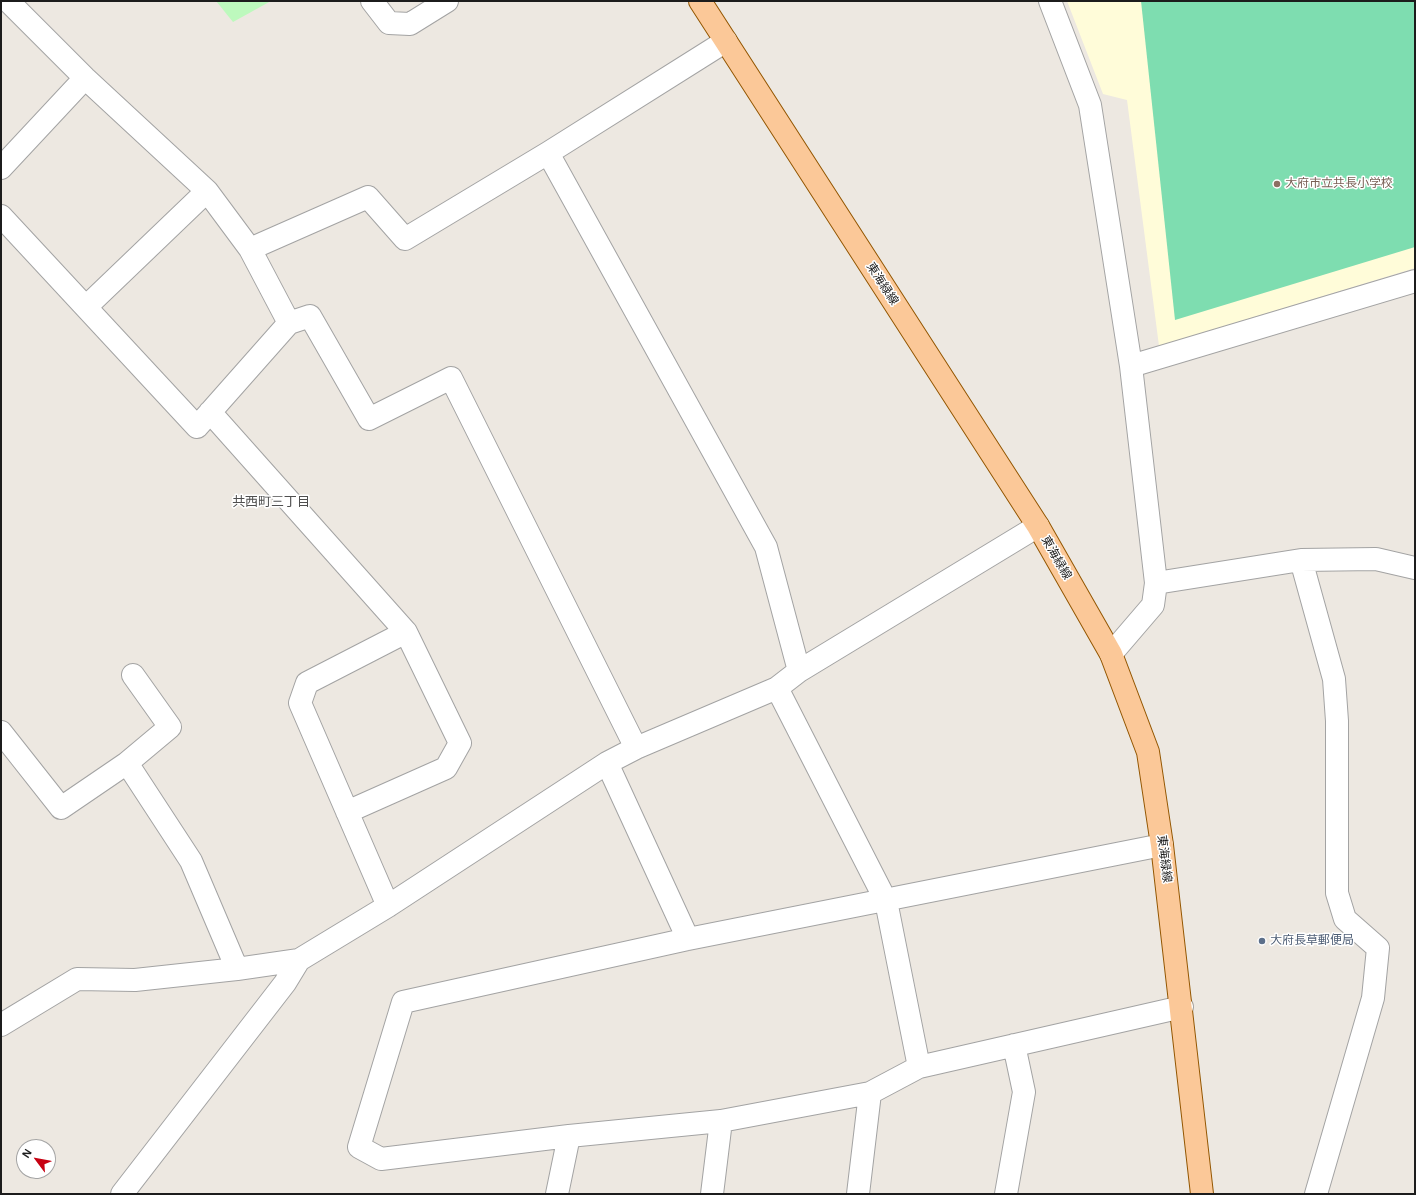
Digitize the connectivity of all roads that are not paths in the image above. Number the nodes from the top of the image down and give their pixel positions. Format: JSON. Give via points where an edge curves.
{"nodes":[{"id":1,"x":8,"y":1,"type":"edge"},
{"id":2,"x":372,"y":1,"type":"edge"},
{"id":3,"x":447,"y":1,"type":"edge"},
{"id":4,"x":700,"y":1,"type":"edge"},
{"id":5,"x":1050,"y":1,"type":"edge"},
{"id":6,"x":726,"y":41,"type":"junction"},
{"id":7,"x":85,"y":78,"type":"junction"},
{"id":8,"x":548,"y":153,"type":"junction"},
{"id":9,"x":1,"y":168,"type":"edge"},
{"id":10,"x":207,"y":191,"type":"junction"},
{"id":11,"x":1,"y":216,"type":"edge"},
{"id":12,"x":250,"y":249,"type":"junction"},
{"id":13,"x":1415,"y":281,"type":"edge"},
{"id":14,"x":86,"y":308,"type":"junction"},
{"id":15,"x":288,"y":323,"type":"junction"},
{"id":16,"x":1131,"y":366,"type":"junction"},
{"id":17,"x":210,"y":412,"type":"junction"},
{"id":18,"x":1038,"y":526,"type":"junction"},
{"id":19,"x":1301,"y":560,"type":"junction"},
{"id":20,"x":1415,"y":568,"type":"edge"},
{"id":21,"x":1156,"y":583,"type":"junction"},
{"id":22,"x":406,"y":632,"type":"junction"},
{"id":23,"x":1111,"y":654,"type":"junction"},
{"id":24,"x":799,"y":671,"type":"junction"},
{"id":25,"x":133,"y":675,"type":"dead end"},
{"id":26,"x":777,"y":688,"type":"junction"},
{"id":27,"x":1,"y":732,"type":"edge"},
{"id":28,"x":636,"y":748,"type":"junction"},
{"id":29,"x":127,"y":763,"type":"junction"},
{"id":30,"x":607,"y":763,"type":"junction"},
{"id":31,"x":347,"y":812,"type":"junction"},
{"id":32,"x":1162,"y":845,"type":"junction"},
{"id":33,"x":886,"y":901,"type":"junction"},
{"id":34,"x":388,"y":906,"type":"junction"},
{"id":35,"x":688,"y":938,"type":"junction"},
{"id":36,"x":299,"y":960,"type":"junction"},
{"id":37,"x":237,"y":969,"type":"junction"},
{"id":38,"x":1182,"y":1007,"type":"junction"},
{"id":39,"x":1,"y":1025,"type":"edge"},
{"id":40,"x":1014,"y":1045,"type":"junction"},
{"id":41,"x":919,"y":1067,"type":"junction"},
{"id":42,"x":870,"y":1093,"type":"junction"},
{"id":43,"x":721,"y":1121,"type":"junction"},
{"id":44,"x":569,"y":1136,"type":"junction"},
{"id":45,"x":122,"y":1194,"type":"edge"},
{"id":46,"x":557,"y":1194,"type":"edge"},
{"id":47,"x":712,"y":1194,"type":"edge"},
{"id":48,"x":858,"y":1194,"type":"edge"},
{"id":49,"x":1006,"y":1194,"type":"edge"},
{"id":50,"x":1202,"y":1194,"type":"edge"},
{"id":51,"x":1316,"y":1194,"type":"edge"}],
"edges":[{"from":1,"to":7,"type":"street"},
{"from":2,"to":3,"type":"street","via":[[389,23],[410,24]]},
{"from":4,"to":6,"type":"main road","name":"東海緑線"},
{"from":5,"to":16,"type":"street","via":[[1090,105]]},
{"from":6,"to":8,"type":"street"},
{"from":6,"to":18,"type":"main road","name":"東海緑線"},
{"from":7,"to":9,"type":"street"},
{"from":7,"to":10,"type":"street"},
{"from":8,"to":12,"type":"street","via":[[405,239],[368,197]]},
{"from":8,"to":24,"type":"street","via":[[766,547]]},
{"from":10,"to":12,"type":"street"},
{"from":10,"to":14,"type":"street"},
{"from":11,"to":14,"type":"street"},
{"from":12,"to":15,"type":"street"},
{"from":13,"to":16,"type":"street"},
{"from":14,"to":17,"type":"street","via":[[197,426]]},
{"from":15,"to":17,"type":"street"},
{"from":15,"to":28,"type":"street","via":[[310,316],[369,419],[451,378]]},
{"from":16,"to":21,"type":"street"},
{"from":17,"to":22,"type":"street"},
{"from":18,"to":23,"type":"main road","name":"東海緑線"},
{"from":18,"to":24,"type":"street"},
{"from":19,"to":20,"type":"street","via":[[1376,559]]},
{"from":19,"to":21,"type":"street"},
{"from":19,"to":51,"type":"street","via":[[1334,679],[1337,893],[1345,919],[1378,948],[1373,998]]},
{"from":21,"to":23,"type":"street","via":[[1152,605]]},
{"from":22,"to":31,"type":"street","via":[[307,682],[300,703]]},
{"from":22,"to":31,"type":"street","via":[[460,743],[446,768]]},
{"from":23,"to":32,"type":"main road","name":"東海緑線","via":[[1148,752]]},
{"from":24,"to":26,"type":"street"},
{"from":25,"to":29,"type":"street","via":[[170,727]]},
{"from":26,"to":28,"type":"street"},
{"from":26,"to":33,"type":"street"},
{"from":27,"to":29,"type":"street","via":[[61,808]]},
{"from":28,"to":30,"type":"street"},
{"from":29,"to":37,"type":"street","via":[[191,861]]},
{"from":30,"to":34,"type":"street"},
{"from":30,"to":35,"type":"street"},
{"from":31,"to":34,"type":"street"},
{"from":32,"to":33,"type":"street"},
{"from":32,"to":38,"type":"main road","name":"東海緑線"},
{"from":33,"to":35,"type":"street"},
{"from":33,"to":41,"type":"street"},
{"from":34,"to":36,"type":"street"},
{"from":35,"to":44,"type":"street","via":[[404,1002],[359,1147],[381,1159]]},
{"from":36,"to":37,"type":"street"},
{"from":36,"to":45,"type":"street","via":[[285,983]]},
{"from":37,"to":39,"type":"street","via":[[135,980],[77,979]]},
{"from":38,"to":40,"type":"street"},
{"from":38,"to":50,"type":"main road","name":"東海緑線"},
{"from":40,"to":41,"type":"street"},
{"from":40,"to":49,"type":"street","via":[[1024,1092]]},
{"from":41,"to":42,"type":"street"},
{"from":42,"to":43,"type":"street"},
{"from":42,"to":48,"type":"street"},
{"from":43,"to":44,"type":"street"},
{"from":43,"to":47,"type":"street"},
{"from":44,"to":46,"type":"street"}]}
